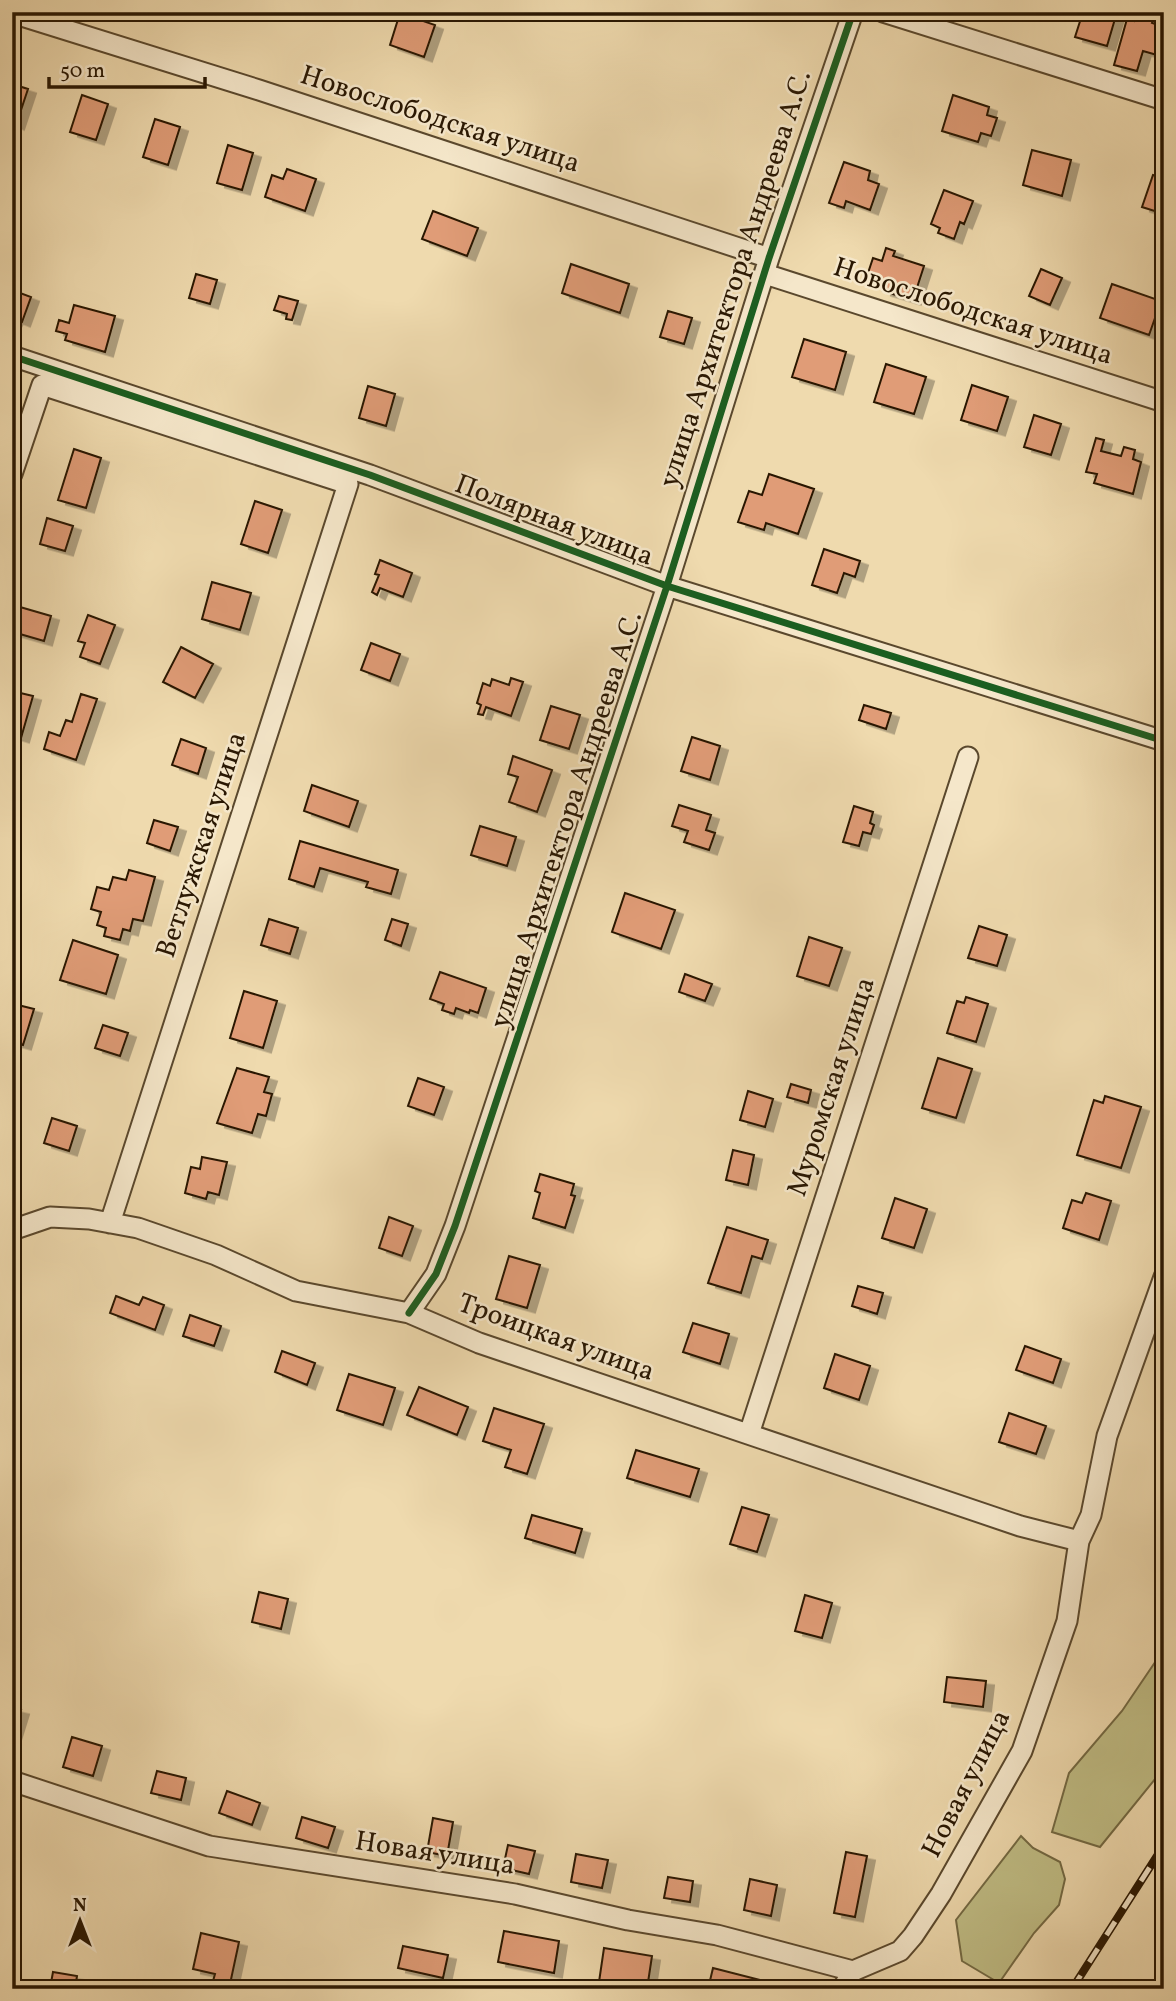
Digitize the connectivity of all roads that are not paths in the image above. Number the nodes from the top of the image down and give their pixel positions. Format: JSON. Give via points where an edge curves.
{"nodes":[{"id":1,"x":853,"y":12,"type":"edge"},
{"id":2,"x":883,"y":12,"type":"edge"},
{"id":3,"x":12,"y":13,"type":"edge"},
{"id":4,"x":1164,"y":100,"type":"edge"},
{"id":5,"x":767,"y":266,"type":"junction"},
{"id":6,"x":12,"y":356,"type":"edge"},
{"id":7,"x":1164,"y":402,"type":"edge"},
{"id":8,"x":12,"y":474,"type":"edge"},
{"id":9,"x":667,"y":586,"type":"junction"},
{"id":10,"x":1164,"y":741,"type":"edge"},
{"id":11,"x":968,"y":757,"type":"dead end"},
{"id":12,"x":110,"y":1223,"type":"junction"},
{"id":13,"x":12,"y":1230,"type":"edge"},
{"id":14,"x":1164,"y":1277,"type":"edge"},
{"id":15,"x":409,"y":1313,"type":"junction"},
{"id":16,"x":749,"y":1434,"type":"junction"},
{"id":17,"x":1079,"y":1541,"type":"junction"},
{"id":18,"x":12,"y":1781,"type":"edge"},
{"id":19,"x":853,"y":1971,"type":"junction"},
{"id":20,"x":842,"y":1989,"type":"edge"}],
"edges":[{"from":1,"to":5,"type":"street","name":"улица Архитектора Андреева А.С."},
{"from":2,"to":4,"type":"street"},
{"from":3,"to":5,"type":"street","name":"Новослободская улица","via":[[260,90]]},
{"from":5,"to":7,"type":"street","name":"Новослободская улица"},
{"from":5,"to":9,"type":"street","name":"улица Архитектора Андреева А.С."},
{"from":6,"to":9,"type":"street","name":"Полярная улица","via":[[370,475]]},
{"from":8,"to":12,"type":"street","name":"Ветлужская улица","via":[[42,385],[348,484]]},
{"from":9,"to":10,"type":"street","name":"Полярная улица"},
{"from":9,"to":15,"type":"street","name":"улица Архитектора Андреева А.С.","via":[[455,1226],[436,1274]]},
{"from":11,"to":16,"type":"street","name":"Муромская улица"},
{"from":12,"to":13,"type":"street","name":"Троицкая улица","via":[[50,1217]]},
{"from":12,"to":15,"type":"street","name":"Троицкая улица","via":[[216,1255],[296,1291]]},
{"from":14,"to":17,"type":"street","via":[[1117,1402],[1091,1515]]},
{"from":15,"to":16,"type":"street","name":"Троицкая улица","via":[[479,1343]]},
{"from":16,"to":17,"type":"street","name":"Троицкая улица","via":[[1020,1526]]},
{"from":17,"to":19,"type":"street","name":"Новая улица","via":[[1067,1621],[1022,1751],[913,1936],[900,1951]]},
{"from":18,"to":19,"type":"street","name":"Новая улица","via":[[209,1846],[515,1894],[717,1935]]},
{"from":19,"to":20,"type":"street"}]}
